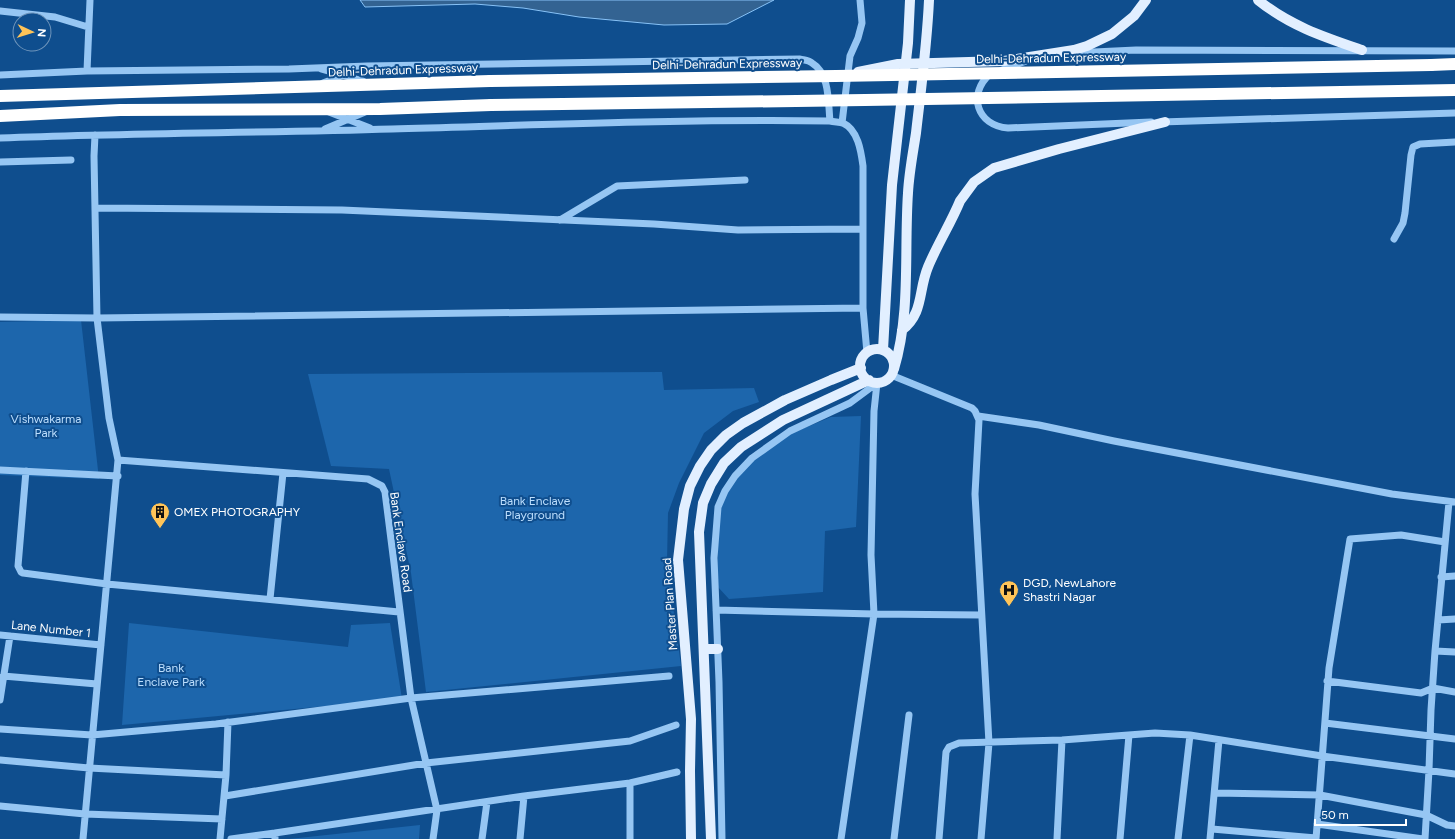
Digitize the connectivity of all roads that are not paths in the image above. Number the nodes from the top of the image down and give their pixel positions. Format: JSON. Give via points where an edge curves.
{"nodes":[{"id":1,"x":90,"y":0,"type":"edge"},
{"id":2,"x":860,"y":0,"type":"edge"},
{"id":3,"x":910,"y":0,"type":"edge"},
{"id":4,"x":929,"y":0,"type":"edge"},
{"id":5,"x":1146,"y":0,"type":"edge"},
{"id":6,"x":1258,"y":0,"type":"edge"},
{"id":7,"x":0,"y":11,"type":"edge"},
{"id":8,"x":88,"y":27,"type":"junction"},
{"id":9,"x":1362,"y":50,"type":"junction"},
{"id":10,"x":1455,"y":51,"type":"edge"},
{"id":11,"x":1455,"y":64,"type":"edge"},
{"id":12,"x":368,"y":66,"type":"junction"},
{"id":13,"x":315,"y":68,"type":"junction"},
{"id":14,"x":87,"y":72,"type":"junction"},
{"id":15,"x":0,"y":75,"type":"edge"},
{"id":16,"x":342,"y":76,"type":"junction"},
{"id":17,"x":836,"y":76,"type":"junction"},
{"id":18,"x":372,"y":84,"type":"junction"},
{"id":19,"x":315,"y":86,"type":"junction"},
{"id":20,"x":1455,"y":90,"type":"edge"},
{"id":21,"x":0,"y":96,"type":"edge"},
{"id":22,"x":322,"y":109,"type":"junction"},
{"id":23,"x":373,"y":109,"type":"junction"},
{"id":24,"x":1455,"y":113,"type":"edge"},
{"id":25,"x":0,"y":116,"type":"edge"},
{"id":26,"x":348,"y":119,"type":"junction"},
{"id":27,"x":830,"y":121,"type":"junction"},
{"id":28,"x":1165,"y":122,"type":"junction"},
{"id":29,"x":842,"y":123,"type":"junction"},
{"id":30,"x":374,"y":130,"type":"junction"},
{"id":31,"x":320,"y":131,"type":"junction"},
{"id":32,"x":95,"y":135,"type":"junction"},
{"id":33,"x":0,"y":138,"type":"edge"},
{"id":34,"x":1455,"y":142,"type":"edge"},
{"id":35,"x":71,"y":160,"type":"dead end"},
{"id":36,"x":0,"y":162,"type":"edge"},
{"id":37,"x":745,"y":180,"type":"dead end"},
{"id":38,"x":95,"y":208,"type":"junction"},
{"id":39,"x":560,"y":220,"type":"junction"},
{"id":40,"x":863,"y":230,"type":"junction"},
{"id":41,"x":1394,"y":239,"type":"dead end"},
{"id":42,"x":863,"y":308,"type":"junction"},
{"id":43,"x":0,"y":317,"type":"edge"},
{"id":44,"x":97,"y":318,"type":"junction"},
{"id":45,"x":902,"y":330,"type":"junction"},
{"id":46,"x":883,"y":350,"type":"junction"},
{"id":47,"x":867,"y":353,"type":"junction"},
{"id":48,"x":861,"y":368,"type":"junction"},
{"id":49,"x":893,"y":372,"type":"junction"},
{"id":50,"x":873,"y":382,"type":"junction"},
{"id":51,"x":978,"y":416,"type":"junction"},
{"id":52,"x":118,"y":460,"type":"junction"},
{"id":53,"x":0,"y":470,"type":"edge"},
{"id":54,"x":26,"y":471,"type":"junction"},
{"id":55,"x":283,"y":473,"type":"junction"},
{"id":56,"x":118,"y":476,"type":"junction"},
{"id":57,"x":1452,"y":502,"type":"edge"},
{"id":58,"x":1445,"y":542,"type":"junction"},
{"id":59,"x":1455,"y":576,"type":"edge"},
{"id":60,"x":1441,"y":577,"type":"junction"},
{"id":61,"x":107,"y":584,"type":"junction"},
{"id":62,"x":270,"y":599,"type":"junction"},
{"id":63,"x":716,"y":610,"type":"junction"},
{"id":64,"x":399,"y":612,"type":"junction"},
{"id":65,"x":874,"y":614,"type":"junction"},
{"id":66,"x":981,"y":615,"type":"junction"},
{"id":67,"x":1438,"y":620,"type":"junction"},
{"id":68,"x":1455,"y":620,"type":"edge"},
{"id":69,"x":0,"y":635,"type":"edge"},
{"id":70,"x":10,"y":636,"type":"junction"},
{"id":71,"x":101,"y":646,"type":"junction"},
{"id":72,"x":704,"y":649,"type":"junction"},
{"id":73,"x":718,"y":649,"type":"junction"},
{"id":74,"x":1435,"y":651,"type":"junction"},
{"id":75,"x":1455,"y":652,"type":"edge"},
{"id":76,"x":4,"y":676,"type":"junction"},
{"id":77,"x":669,"y":676,"type":"dead end"},
{"id":78,"x":1327,"y":681,"type":"junction"},
{"id":79,"x":97,"y":684,"type":"junction"},
{"id":80,"x":1433,"y":688,"type":"junction"},
{"id":81,"x":1,"y":689,"type":"edge"},
{"id":82,"x":1455,"y":692,"type":"edge"},
{"id":83,"x":411,"y":698,"type":"junction"},
{"id":84,"x":0,"y":700,"type":"edge"},
{"id":85,"x":909,"y":715,"type":"dead end"},
{"id":86,"x":228,"y":722,"type":"junction"},
{"id":87,"x":1325,"y":723,"type":"junction"},
{"id":88,"x":676,"y":725,"type":"dead end"},
{"id":89,"x":0,"y":729,"type":"edge"},
{"id":90,"x":1190,"y":734,"type":"junction"},
{"id":91,"x":92,"y":735,"type":"junction"},
{"id":92,"x":1129,"y":735,"type":"junction"},
{"id":93,"x":1430,"y":735,"type":"junction"},
{"id":94,"x":1062,"y":740,"type":"junction"},
{"id":95,"x":1218,"y":740,"type":"junction"},
{"id":96,"x":1455,"y":740,"type":"edge"},
{"id":97,"x":989,"y":743,"type":"junction"},
{"id":98,"x":1322,"y":756,"type":"junction"},
{"id":99,"x":0,"y":760,"type":"edge"},
{"id":100,"x":426,"y":763,"type":"junction"},
{"id":101,"x":89,"y":768,"type":"junction"},
{"id":102,"x":1429,"y":770,"type":"junction"},
{"id":103,"x":677,"y":772,"type":"dead end"},
{"id":104,"x":1455,"y":774,"type":"edge"},
{"id":105,"x":226,"y":775,"type":"junction"},
{"id":106,"x":630,"y":783,"type":"junction"},
{"id":107,"x":1215,"y":793,"type":"junction"},
{"id":108,"x":1320,"y":795,"type":"junction"},
{"id":109,"x":225,"y":796,"type":"junction"},
{"id":110,"x":524,"y":796,"type":"junction"},
{"id":111,"x":487,"y":802,"type":"junction"},
{"id":112,"x":0,"y":806,"type":"edge"},
{"id":113,"x":437,"y":810,"type":"junction"},
{"id":114,"x":85,"y":814,"type":"junction"},
{"id":115,"x":1426,"y":815,"type":"junction"},
{"id":116,"x":222,"y":819,"type":"junction"},
{"id":117,"x":1317,"y":824,"type":"junction"},
{"id":118,"x":1455,"y":826,"type":"edge"},
{"id":119,"x":1212,"y":829,"type":"junction"},
{"id":120,"x":275,"y":836,"type":"edge"},
{"id":121,"x":1316,"y":838,"type":"edge"},
{"id":122,"x":82,"y":839,"type":"edge"},
{"id":123,"x":220,"y":839,"type":"edge"},
{"id":124,"x":232,"y":839,"type":"edge"},
{"id":125,"x":433,"y":839,"type":"edge"},
{"id":126,"x":482,"y":839,"type":"edge"},
{"id":127,"x":520,"y":839,"type":"edge"},
{"id":128,"x":630,"y":839,"type":"edge"},
{"id":129,"x":691,"y":839,"type":"edge"},
{"id":130,"x":711,"y":839,"type":"edge"},
{"id":131,"x":722,"y":839,"type":"edge"},
{"id":132,"x":841,"y":839,"type":"edge"},
{"id":133,"x":894,"y":839,"type":"edge"},
{"id":134,"x":939,"y":839,"type":"edge"},
{"id":135,"x":981,"y":839,"type":"edge"},
{"id":136,"x":1057,"y":839,"type":"edge"},
{"id":137,"x":1120,"y":839,"type":"edge"},
{"id":138,"x":1178,"y":839,"type":"edge"},
{"id":139,"x":1210,"y":839,"type":"edge"},
{"id":140,"x":1424,"y":839,"type":"edge"}],
"edges":[{"from":1,"to":8,"type":"street"},
{"from":2,"to":29,"type":"street","via":[[862,23],[850,56]]},
{"from":3,"to":46,"type":"main road","via":[[908,43],[892,185]]},
{"from":4,"to":45,"type":"main road","via":[[927,44],[908,193]]},
{"from":5,"to":17,"type":"main road","bridge":true,"via":[[1134,16],[1112,34],[1074,50],[1004,60],[898,64]]},
{"from":6,"to":9,"type":"main road","via":[[1315,34]]},
{"from":7,"to":8,"type":"street","via":[[56,17]]},
{"from":8,"to":14,"type":"street"},
{"from":9,"to":10,"type":"street"},
{"from":9,"to":28,"type":"street","via":[[1136,50],[1046,54],[990,74],[982,83],[977,95],[978,108],[985,119],[1001,128]]},
{"from":11,"to":17,"type":"highway","name":"Delhi-Dehradun Expressway","bridge":true},
{"from":12,"to":13,"type":"street"},
{"from":12,"to":16,"type":"street"},
{"from":12,"to":27,"type":"street","via":[[800,59],[812,62],[825,81]]},
{"from":13,"to":14,"type":"street"},
{"from":13,"to":16,"type":"street"},
{"from":14,"to":15,"type":"street"},
{"from":16,"to":18,"type":"street"},
{"from":16,"to":19,"type":"street"},
{"from":17,"to":18,"type":"highway","name":"Delhi-Dehradun Expressway","bridge":true},
{"from":18,"to":19,"type":"highway","name":"Delhi-Dehradun Expressway"},
{"from":19,"to":21,"type":"highway","name":"Delhi-Dehradun Expressway"},
{"from":20,"to":23,"type":"highway","bridge":true,"via":[[491,104]]},
{"from":22,"to":23,"type":"highway"},
{"from":22,"to":25,"type":"highway","via":[[120,110]]},
{"from":22,"to":26,"type":"street"},
{"from":23,"to":26,"type":"street"},
{"from":24,"to":28,"type":"street"},
{"from":26,"to":30,"type":"street"},
{"from":26,"to":31,"type":"street"},
{"from":27,"to":29,"type":"street"},
{"from":27,"to":30,"type":"street","via":[[749,120]]},
{"from":28,"to":45,"type":"main road","via":[[1037,155],[994,168],[981,177],[960,201],[928,268],[917,312],[908,326]]},
{"from":29,"to":40,"type":"street","via":[[850,128],[860,148],[863,166]]},
{"from":30,"to":31,"type":"street"},
{"from":31,"to":32,"type":"street"},
{"from":32,"to":33,"type":"street"},
{"from":32,"to":38,"type":"street"},
{"from":34,"to":41,"type":"street","via":[[1420,144],[1414,147],[1405,213]]},
{"from":35,"to":36,"type":"street"},
{"from":37,"to":39,"type":"street","via":[[617,186]]},
{"from":38,"to":39,"type":"street","via":[[342,210]]},
{"from":38,"to":44,"type":"street"},
{"from":39,"to":40,"type":"street","via":[[738,230]]},
{"from":40,"to":42,"type":"street"},
{"from":42,"to":44,"type":"street"},
{"from":42,"to":47,"type":"street"},
{"from":43,"to":44,"type":"street"},
{"from":44,"to":52,"type":"street","via":[[109,418]]},
{"from":45,"to":49,"type":"main road"},
{"from":46,"to":47,"type":"main road","via":[[872,350]]},
{"from":46,"to":49,"type":"main road","via":[[892,358]]},
{"from":47,"to":48,"type":"main road","via":[[863,357]]},
{"from":48,"to":50,"type":"main road","via":[[863,374]]},
{"from":48,"to":129,"type":"main road","name":"Master Plan Road","via":[[785,400],[743,423],[711,450],[690,486],[684,509],[678,560],[691,719]]},
{"from":49,"to":50,"type":"main road","via":[[886,380]]},
{"from":49,"to":51,"type":"street","via":[[972,408]]},
{"from":50,"to":63,"type":"street","via":[[850,403],[790,431],[752,458],[725,491],[718,507],[714,558]]},
{"from":50,"to":65,"type":"street","via":[[871,555]]},
{"from":50,"to":72,"type":"main road","via":[[784,420],[741,447],[724,463],[703,503],[699,532]]},
{"from":51,"to":57,"type":"street","via":[[1039,425],[1392,494]]},
{"from":51,"to":66,"type":"street","via":[[975,494]]},
{"from":52,"to":55,"type":"street","name":"Bank Enclave Road"},
{"from":52,"to":56,"type":"street"},
{"from":53,"to":54,"type":"street"},
{"from":54,"to":56,"type":"street"},
{"from":54,"to":61,"type":"street","via":[[18,556],[21,572],[28,575]]},
{"from":55,"to":62,"type":"street"},
{"from":55,"to":64,"type":"street","name":"Bank Enclave Road","via":[[368,478],[382,486],[385,492]]},
{"from":56,"to":61,"type":"street"},
{"from":57,"to":58,"type":"street"},
{"from":58,"to":60,"type":"street"},
{"from":58,"to":78,"type":"street","via":[[1401,535],[1350,540]]},
{"from":59,"to":60,"type":"street"},
{"from":60,"to":67,"type":"street"},
{"from":61,"to":62,"type":"street"},
{"from":61,"to":71,"type":"street"},
{"from":62,"to":64,"type":"street"},
{"from":63,"to":65,"type":"street"},
{"from":63,"to":73,"type":"street"},
{"from":64,"to":83,"type":"street","name":"Bank Enclave Road"},
{"from":65,"to":66,"type":"street"},
{"from":65,"to":132,"type":"street"},
{"from":66,"to":97,"type":"street"},
{"from":67,"to":68,"type":"street"},
{"from":67,"to":74,"type":"street"},
{"from":69,"to":70,"type":"street","name":"Lane Number 1"},
{"from":70,"to":71,"type":"street","name":"Lane Number 1"},
{"from":70,"to":76,"type":"street"},
{"from":71,"to":79,"type":"street"},
{"from":72,"to":73,"type":"main road"},
{"from":72,"to":130,"type":"main road"},
{"from":73,"to":131,"type":"street"},
{"from":74,"to":75,"type":"street"},
{"from":74,"to":80,"type":"street"},
{"from":76,"to":79,"type":"street"},
{"from":76,"to":81,"type":"street"},
{"from":77,"to":83,"type":"street"},
{"from":78,"to":80,"type":"street","via":[[1421,693]]},
{"from":78,"to":87,"type":"street"},
{"from":79,"to":91,"type":"street"},
{"from":80,"to":82,"type":"street"},
{"from":80,"to":93,"type":"street"},
{"from":81,"to":84,"type":"street"},
{"from":83,"to":86,"type":"street"},
{"from":83,"to":100,"type":"street","name":"Bank Enclave Road"},
{"from":85,"to":133,"type":"street"},
{"from":86,"to":91,"type":"street"},
{"from":86,"to":105,"type":"street"},
{"from":87,"to":93,"type":"street"},
{"from":87,"to":98,"type":"street"},
{"from":88,"to":100,"type":"street","via":[[630,740]]},
{"from":89,"to":91,"type":"street"},
{"from":90,"to":92,"type":"street"},
{"from":90,"to":95,"type":"street"},
{"from":90,"to":138,"type":"street"},
{"from":91,"to":101,"type":"street"},
{"from":92,"to":94,"type":"street"},
{"from":92,"to":137,"type":"street"},
{"from":93,"to":96,"type":"street"},
{"from":93,"to":102,"type":"street"},
{"from":94,"to":97,"type":"street"},
{"from":94,"to":136,"type":"street"},
{"from":95,"to":98,"type":"street"},
{"from":95,"to":107,"type":"street"},
{"from":97,"to":134,"type":"street","via":[[959,743],[949,747],[946,752]]},
{"from":97,"to":135,"type":"street"},
{"from":98,"to":102,"type":"street"},
{"from":98,"to":108,"type":"street"},
{"from":99,"to":101,"type":"street"},
{"from":100,"to":109,"type":"street"},
{"from":100,"to":113,"type":"street","name":"Bank Enclave Road"},
{"from":101,"to":105,"type":"street"},
{"from":101,"to":114,"type":"street"},
{"from":102,"to":104,"type":"street"},
{"from":102,"to":115,"type":"street"},
{"from":103,"to":106,"type":"street"},
{"from":105,"to":109,"type":"street"},
{"from":106,"to":110,"type":"street"},
{"from":106,"to":128,"type":"street"},
{"from":107,"to":108,"type":"street"},
{"from":107,"to":119,"type":"street"},
{"from":108,"to":115,"type":"street"},
{"from":108,"to":117,"type":"street"},
{"from":109,"to":116,"type":"street"},
{"from":110,"to":111,"type":"street"},
{"from":110,"to":127,"type":"street"},
{"from":111,"to":113,"type":"street"},
{"from":111,"to":126,"type":"street"},
{"from":112,"to":114,"type":"street"},
{"from":113,"to":120,"type":"street"},
{"from":113,"to":125,"type":"street","name":"Bank Enclave Road"},
{"from":114,"to":116,"type":"street"},
{"from":114,"to":122,"type":"street"},
{"from":115,"to":118,"type":"street"},
{"from":115,"to":140,"type":"street"},
{"from":116,"to":123,"type":"street"},
{"from":117,"to":121,"type":"street"},
{"from":117,"to":140,"type":"street"},
{"from":119,"to":121,"type":"street"},
{"from":119,"to":139,"type":"street"},
{"from":120,"to":124,"type":"street"}]}
